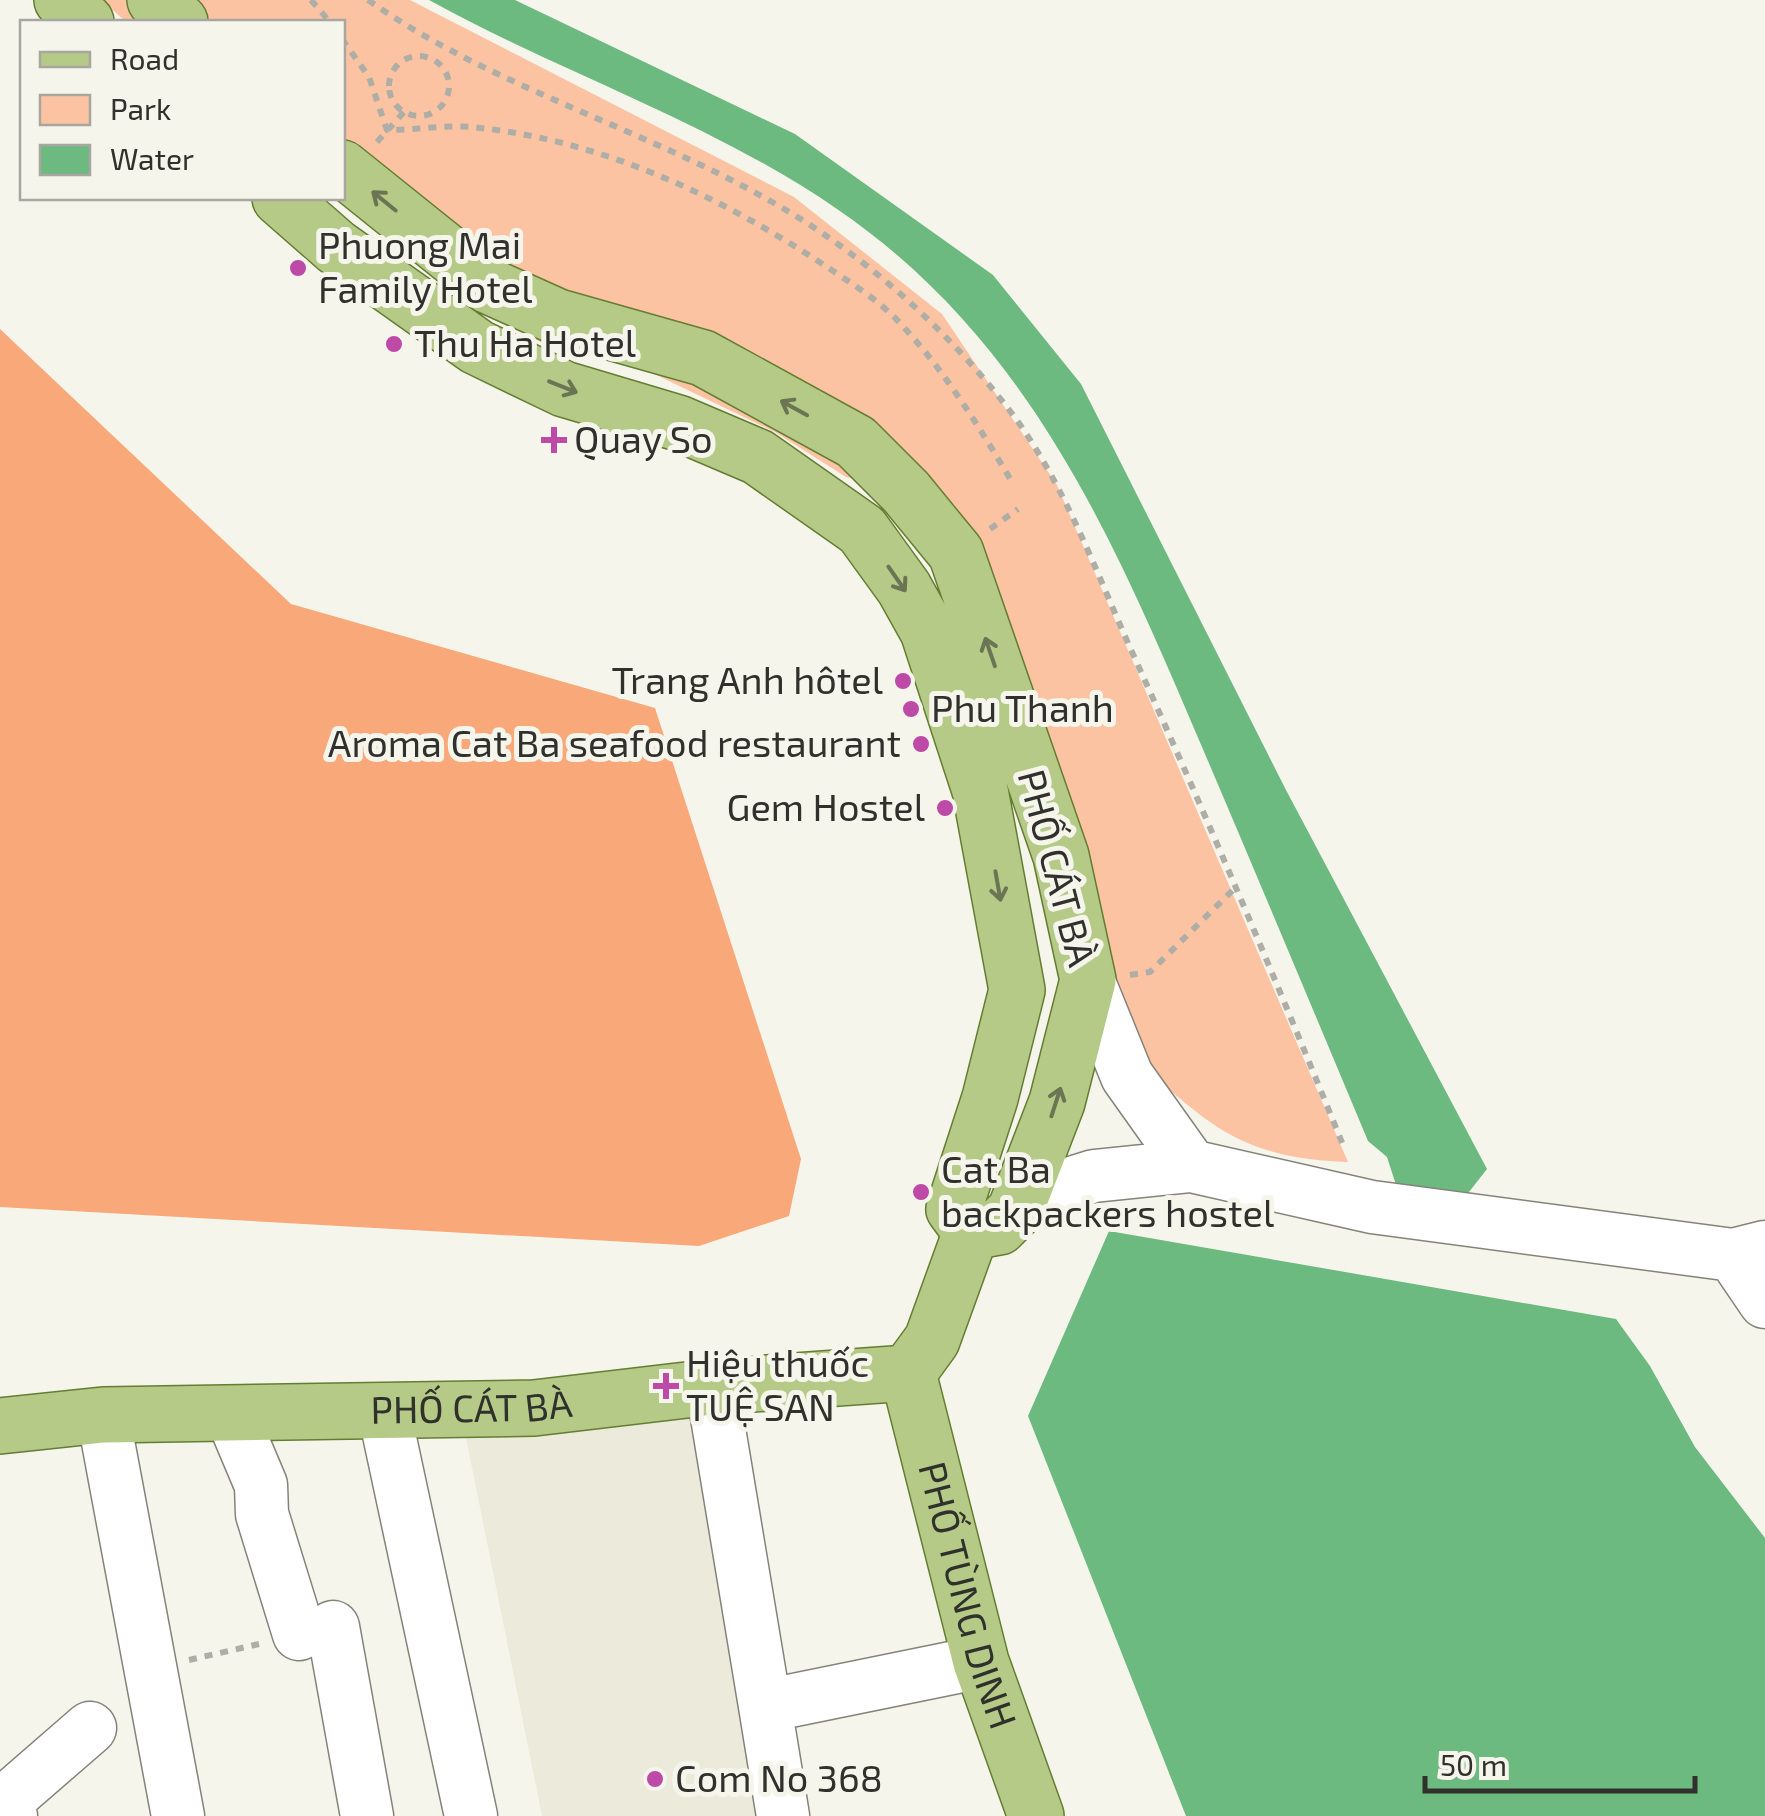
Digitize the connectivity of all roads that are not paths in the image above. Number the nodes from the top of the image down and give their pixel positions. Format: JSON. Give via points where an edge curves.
{"nodes":[{"id":1,"x":62,"y":0,"type":"edge"},
{"id":2,"x":155,"y":0,"type":"edge"},
{"id":3,"x":84,"y":20,"type":"edge"},
{"id":4,"x":178,"y":20,"type":"edge"},
{"id":5,"x":345,"y":170,"type":"edge"},
{"id":6,"x":285,"y":200,"type":"edge"},
{"id":7,"x":906,"y":492,"type":"junction"},
{"id":8,"x":862,"y":530,"type":"junction"},
{"id":9,"x":1088,"y":980,"type":"junction"},
{"id":10,"x":1018,"y":990,"type":"junction"},
{"id":11,"x":1191,"y":1166,"type":"junction"},
{"id":12,"x":993,"y":1222,"type":"junction"},
{"id":13,"x":1749,"y":1251,"type":"edge"},
{"id":14,"x":1765,"y":1302,"type":"edge"},
{"id":15,"x":908,"y":1372,"type":"junction"},
{"id":16,"x":712,"y":1387,"type":"junction"},
{"id":17,"x":384,"y":1411,"type":"junction"},
{"id":18,"x":230,"y":1414,"type":"junction"},
{"id":19,"x":102,"y":1415,"type":"junction"},
{"id":20,"x":0,"y":1426,"type":"edge"},
{"id":21,"x":981,"y":1662,"type":"junction"},
{"id":22,"x":765,"y":1706,"type":"junction"},
{"id":23,"x":90,"y":1728,"type":"dead end"},
{"id":24,"x":6,"y":1798,"type":"edge"},
{"id":25,"x":178,"y":1816,"type":"edge"},
{"id":26,"x":367,"y":1816,"type":"edge"},
{"id":27,"x":471,"y":1816,"type":"edge"},
{"id":28,"x":783,"y":1816,"type":"edge"},
{"id":29,"x":1036,"y":1816,"type":"edge"}],
"edges":[{"from":1,"to":3,"type":"main road"},
{"from":2,"to":4,"type":"main road"},
{"from":7,"to":5,"type":"main road","name":"PHỐ CÁT BÀ","one_way":true,"via":[[856,442],[703,358],[558,316],[489,286]]},
{"from":6,"to":8,"type":"main road","name":"PHỐ CÁT BÀ","one_way":true,"via":[[336,247],[477,347],[564,389],[678,423],[758,457]]},
{"from":7,"to":8,"type":"main road"},
{"from":9,"to":7,"type":"main road","name":"PHỐ CÁT BÀ","one_way":true,"via":[[1062,856],[956,553]]},
{"from":8,"to":10,"type":"main road","name":"PHỐ CÁT BÀ","one_way":true,"via":[[928,631],[980,790]]},
{"from":9,"to":10,"type":"main road"},
{"from":9,"to":11,"type":"street","via":[[1127,1076]]},
{"from":12,"to":9,"type":"main road","name":"PHỐ CÁT BÀ","one_way":true,"via":[[1057,1102]]},
{"from":10,"to":12,"type":"main road","name":"PHỐ CÁT BÀ","via":[[954,1209]]},
{"from":11,"to":12,"type":"street","via":[[1094,1176],[1052,1189]]},
{"from":11,"to":13,"type":"street","via":[[1372,1207]]},
{"from":12,"to":15,"type":"main road","name":"PHỐ CÁT BÀ","via":[[932,1340]]},
{"from":13,"to":14,"type":"street"},
{"from":15,"to":16,"type":"main road","name":"PHỐ CÁT BÀ"},
{"from":15,"to":21,"type":"main road","name":"PHỐ TÙNG DINH"},
{"from":16,"to":17,"type":"main road","name":"PHỐ CÁT BÀ","via":[[534,1408]]},
{"from":16,"to":22,"type":"street"},
{"from":17,"to":18,"type":"main road","name":"PHỐ CÁT BÀ"},
{"from":17,"to":27,"type":"street"},
{"from":18,"to":19,"type":"main road","name":"PHỐ CÁT BÀ"},
{"from":18,"to":26,"type":"street","via":[[260,1485],[262,1514],[316,1631]]},
{"from":19,"to":20,"type":"main road","name":"PHỐ CÁT BÀ"},
{"from":19,"to":25,"type":"street"},
{"from":21,"to":22,"type":"street"},
{"from":21,"to":29,"type":"main road","name":"PHỐ TÙNG DINH"},
{"from":22,"to":28,"type":"street"},
{"from":23,"to":24,"type":"street"}]}
